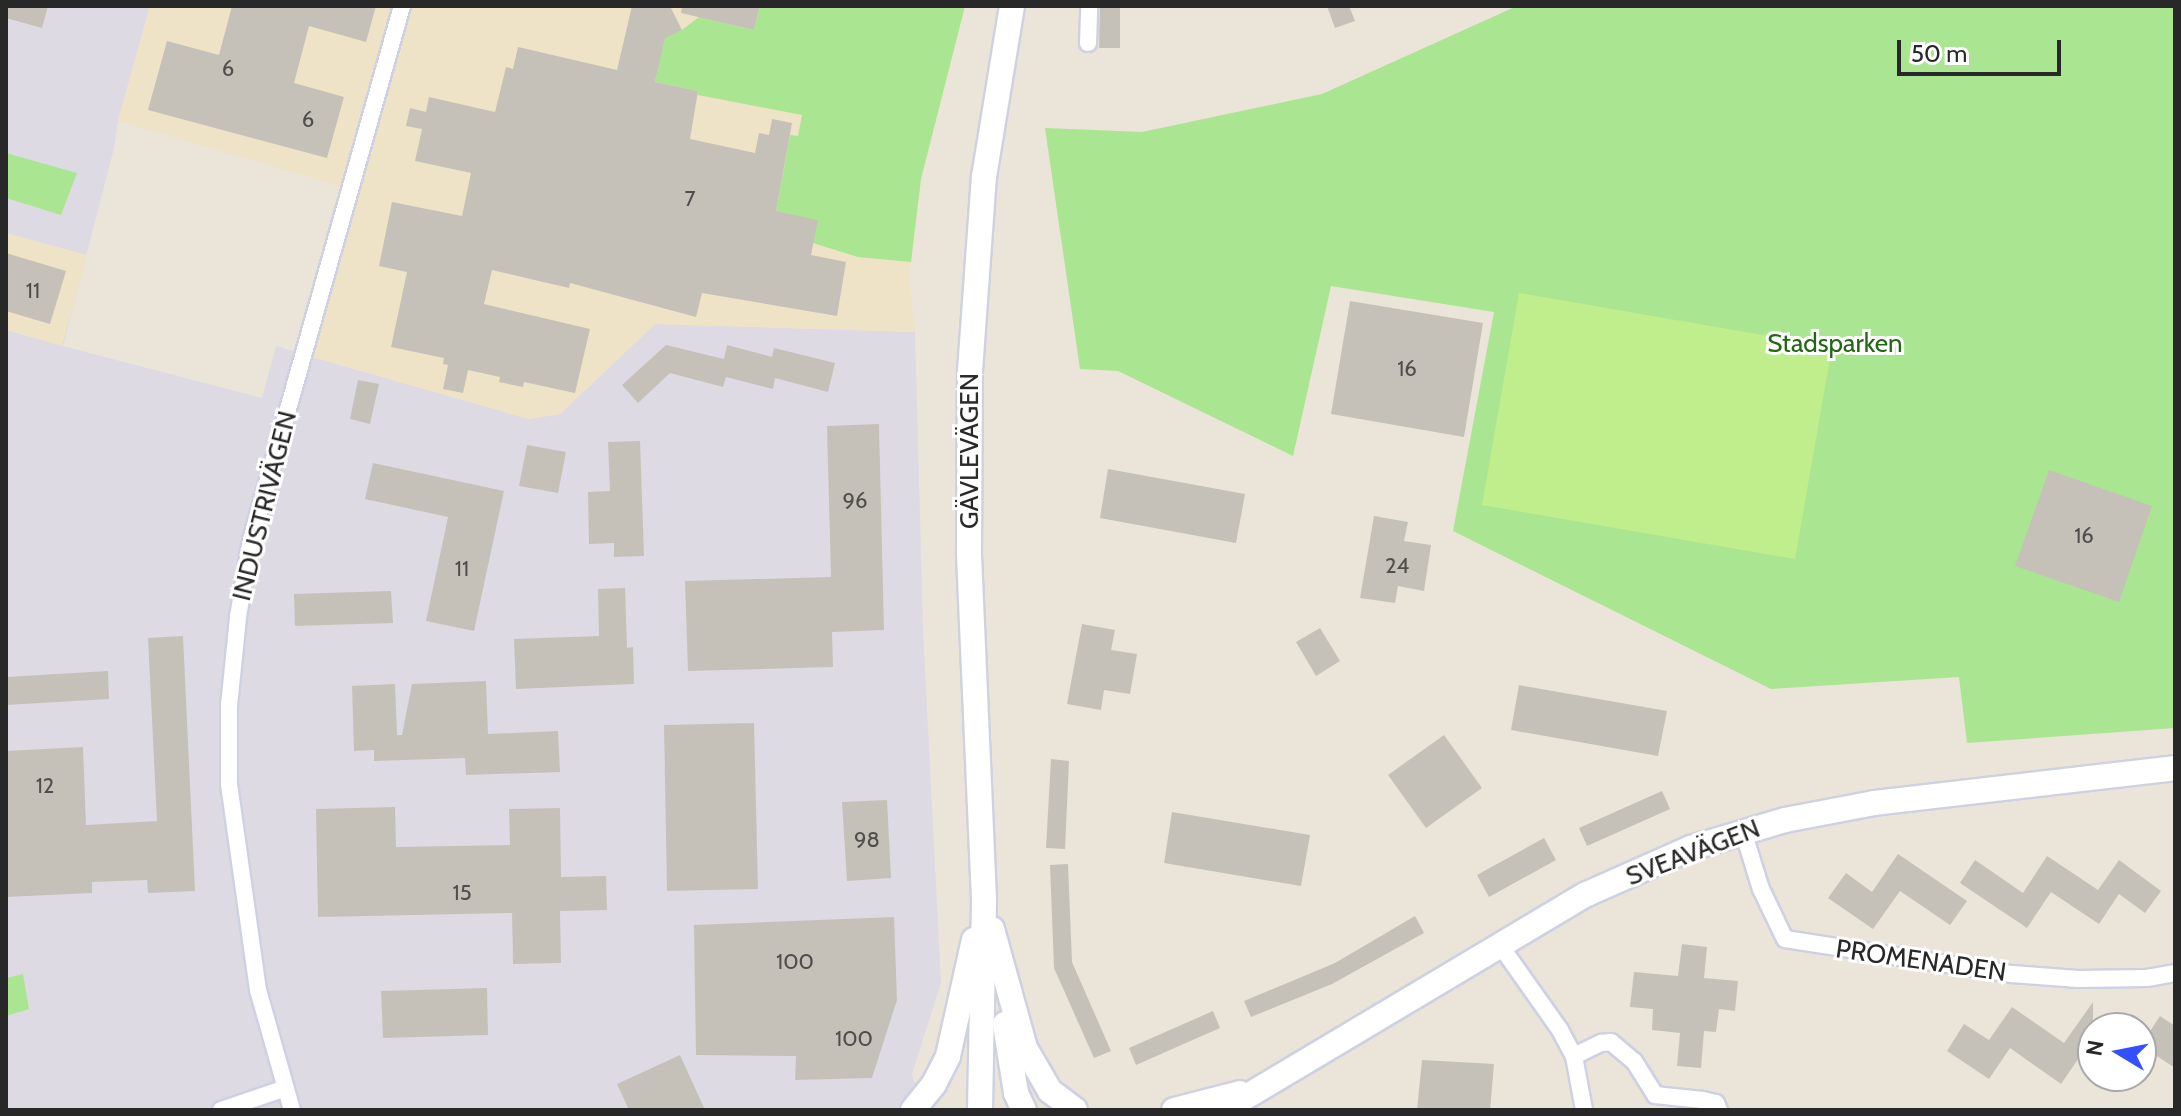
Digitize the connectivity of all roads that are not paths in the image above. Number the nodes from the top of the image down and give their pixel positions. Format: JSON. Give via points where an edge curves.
{"nodes":[{"id":1,"x":402,"y":6,"type":"edge"},
{"id":2,"x":1012,"y":6,"type":"edge"},
{"id":3,"x":1089,"y":6,"type":"edge"},
{"id":4,"x":1088,"y":43,"type":"dead end"},
{"id":5,"x":2175,"y":768,"type":"edge"},
{"id":6,"x":1743,"y":831,"type":"junction"},
{"id":7,"x":984,"y":899,"type":"junction"},
{"id":8,"x":1500,"y":945,"type":"junction"},
{"id":9,"x":2175,"y":973,"type":"edge"},
{"id":10,"x":1574,"y":1056,"type":"junction"},
{"id":11,"x":1262,"y":1088,"type":"junction"},
{"id":12,"x":283,"y":1089,"type":"junction"},
{"id":13,"x":221,"y":1110,"type":"edge"},
{"id":14,"x":292,"y":1110,"type":"edge"},
{"id":15,"x":913,"y":1110,"type":"edge"},
{"id":16,"x":980,"y":1110,"type":"edge"},
{"id":17,"x":1024,"y":1110,"type":"edge"},
{"id":18,"x":1075,"y":1110,"type":"edge"},
{"id":19,"x":1174,"y":1110,"type":"edge"},
{"id":20,"x":1202,"y":1110,"type":"edge"},
{"id":21,"x":1224,"y":1110,"type":"edge"},
{"id":22,"x":1584,"y":1110,"type":"edge"},
{"id":23,"x":1719,"y":1110,"type":"edge"}],
"edges":[{"from":1,"to":12,"type":"street","name":"INDUSTRIVÄGEN","via":[[251,540],[238,617],[229,706],[229,784],[257,980]]},
{"from":2,"to":7,"type":"main road","name":"GÄVLEVÄGEN","via":[[984,177],[970,371],[969,553]]},
{"from":3,"to":4,"type":"street"},
{"from":5,"to":6,"type":"main road","name":"SVEAVÄGEN","via":[[1874,803]]},
{"from":6,"to":8,"type":"main road","name":"SVEAVÄGEN","via":[[1587,894]]},
{"from":6,"to":9,"type":"street","name":"PROMENADEN","via":[[1761,889],[1785,939],[2025,975],[2078,979]]},
{"from":7,"to":15,"type":"main road","via":[[948,1056]]},
{"from":7,"to":16,"type":"main road","name":"GÄVLEVÄGEN"},
{"from":7,"to":17,"type":"main road","name":"GÄVLEVÄGEN","via":[[1016,1093]]},
{"from":7,"to":18,"type":"main road","via":[[1025,1048],[1050,1091]]},
{"from":8,"to":10,"type":"street"},
{"from":8,"to":11,"type":"main road","name":"SVEAVÄGEN"},
{"from":10,"to":22,"type":"street"},
{"from":10,"to":23,"type":"street","via":[[1611,1042],[1634,1061],[1655,1095],[1716,1103]]},
{"from":11,"to":19,"type":"main road"},
{"from":11,"to":20,"type":"main road","name":"SVEAVÄGEN"},
{"from":11,"to":21,"type":"main road","name":"SVEAVÄGEN"},
{"from":12,"to":13,"type":"street"},
{"from":12,"to":14,"type":"street","name":"INDUSTRIVÄGEN"}]}
